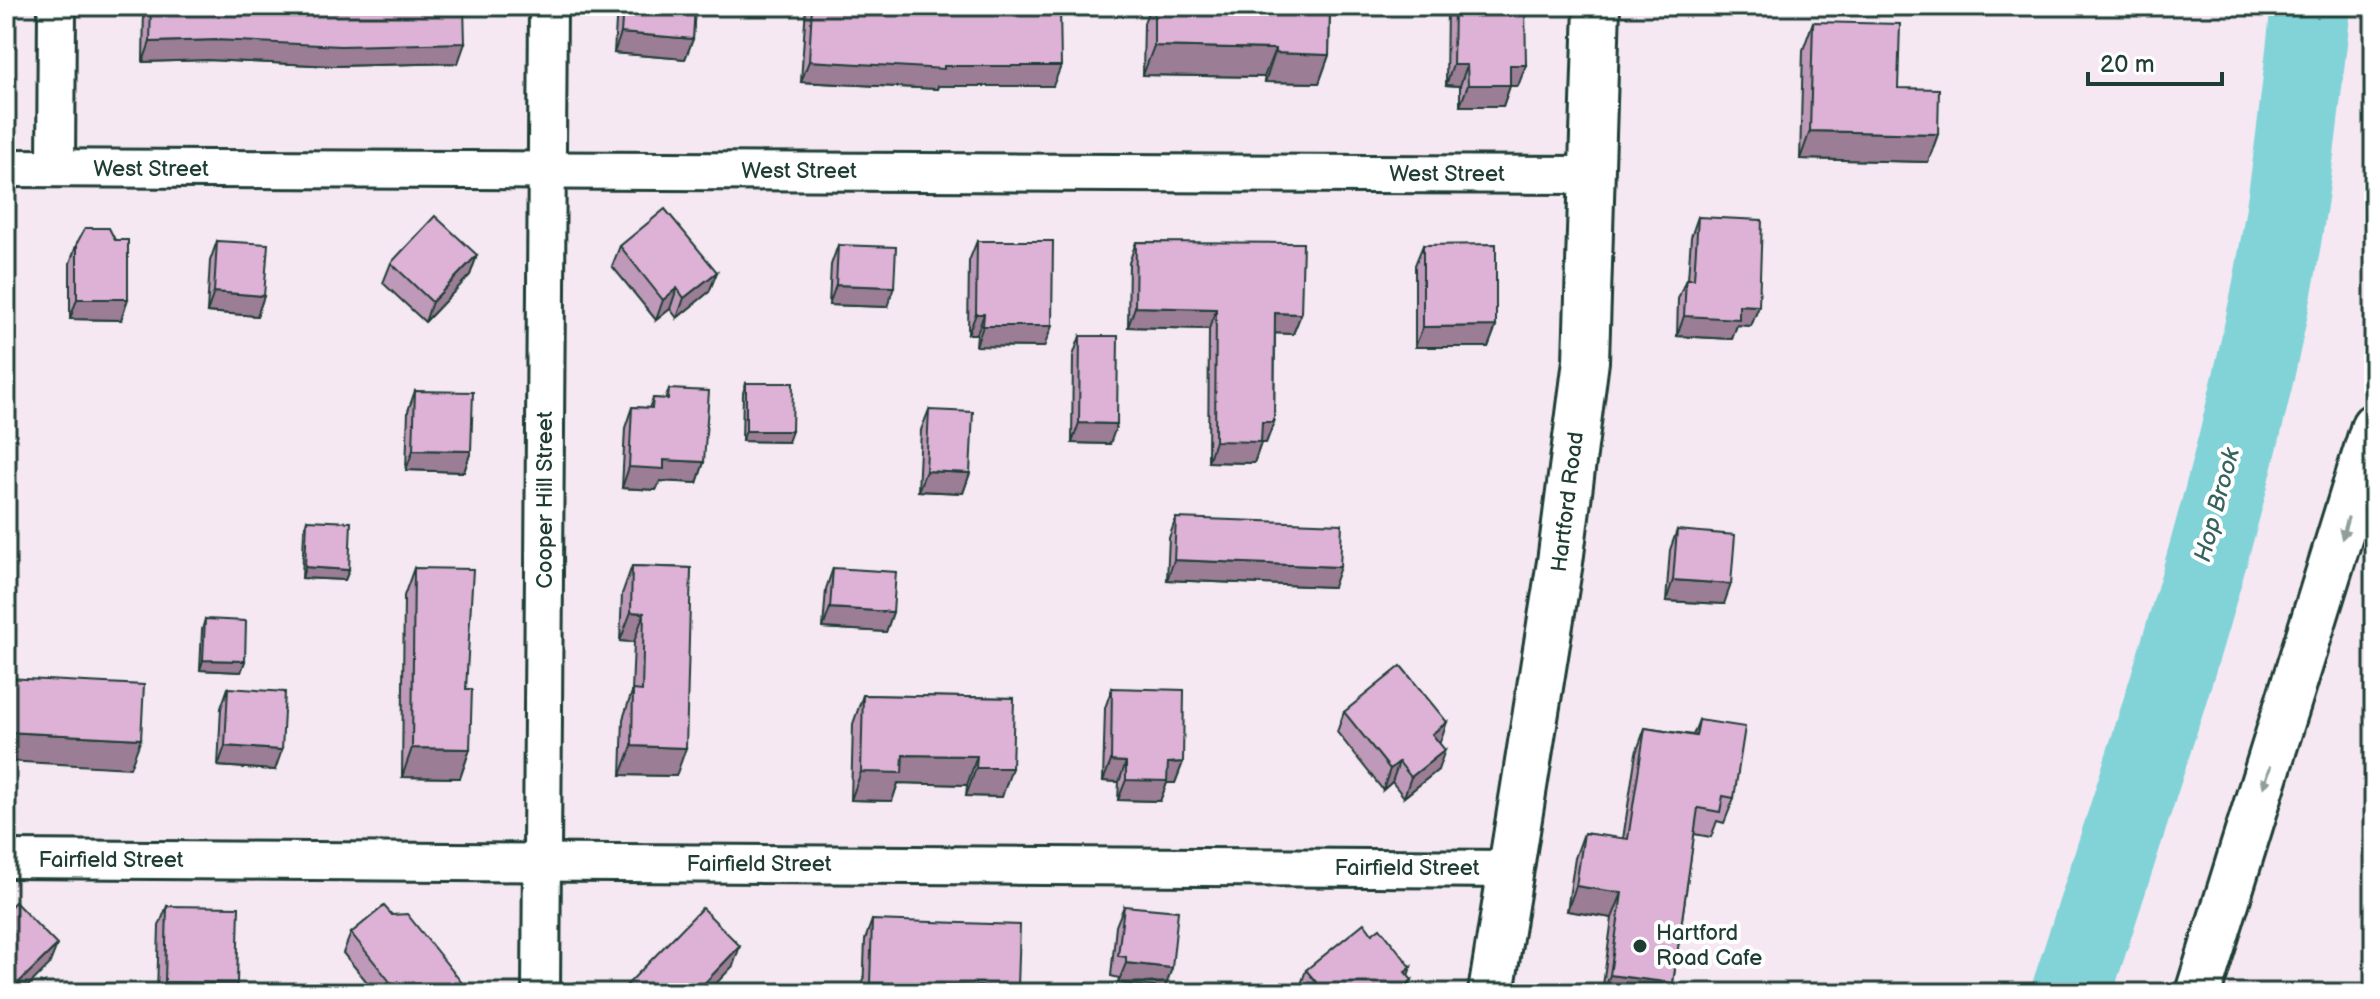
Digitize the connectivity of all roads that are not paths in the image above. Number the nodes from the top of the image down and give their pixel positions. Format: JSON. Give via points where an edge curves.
{"nodes":[{"id":1,"x":57,"y":6,"type":"edge"},
{"id":2,"x":548,"y":6,"type":"edge"},
{"id":3,"x":1597,"y":6,"type":"edge"},
{"id":4,"x":6,"y":168,"type":"edge"},
{"id":5,"x":56,"y":168,"type":"junction"},
{"id":6,"x":547,"y":170,"type":"junction"},
{"id":7,"x":1592,"y":175,"type":"junction"},
{"id":8,"x":2374,"y":426,"type":"edge"},
{"id":9,"x":6,"y":859,"type":"edge"},
{"id":10,"x":542,"y":863,"type":"junction"},
{"id":11,"x":1513,"y":869,"type":"junction"},
{"id":12,"x":541,"y":993,"type":"edge"},
{"id":13,"x":1491,"y":993,"type":"edge"},
{"id":14,"x":2198,"y":993,"type":"edge"}],
"edges":[{"from":1,"to":5,"type":"street"},
{"from":2,"to":6,"type":"street","name":"Cooper Hill Street"},
{"from":3,"to":7,"type":"main road","name":"Hartford Road"},
{"from":4,"to":5,"type":"street","name":"West Street"},
{"from":5,"to":6,"type":"street","name":"West Street"},
{"from":6,"to":7,"type":"street","name":"West Street"},
{"from":6,"to":10,"type":"street","name":"Cooper Hill Street"},
{"from":7,"to":11,"type":"main road","name":"Hartford Road","via":[[1586,361]]},
{"from":8,"to":14,"type":"main road","one_way":true},
{"from":9,"to":10,"type":"street","name":"Fairfield Street"},
{"from":10,"to":11,"type":"street","name":"Fairfield Street"},
{"from":10,"to":12,"type":"street","name":"Cooper Hill Street"},
{"from":11,"to":13,"type":"main road","name":"Hartford Road"}]}
